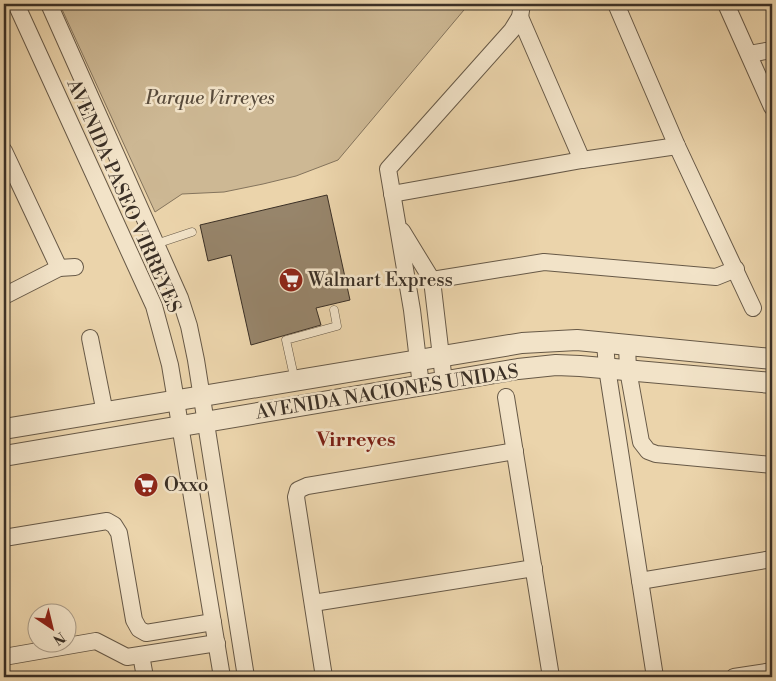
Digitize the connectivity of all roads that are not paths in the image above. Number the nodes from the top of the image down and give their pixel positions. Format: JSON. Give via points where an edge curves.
{"nodes":[{"id":1,"x":16,"y":4,"type":"edge"},
{"id":2,"x":49,"y":4,"type":"edge"},
{"id":3,"x":616,"y":4,"type":"edge"},
{"id":4,"x":726,"y":4,"type":"edge"},
{"id":5,"x":521,"y":10,"type":"edge"},
{"id":6,"x":772,"y":50,"type":"edge"},
{"id":7,"x":749,"y":54,"type":"junction"},
{"id":8,"x":772,"y":107,"type":"edge"},
{"id":9,"x":678,"y":146,"type":"junction"},
{"id":10,"x":4,"y":151,"type":"edge"},
{"id":11,"x":582,"y":160,"type":"junction"},
{"id":12,"x":126,"y":178,"type":"junction"},
{"id":13,"x":100,"y":189,"type":"junction"},
{"id":14,"x":392,"y":194,"type":"junction"},
{"id":15,"x":397,"y":223,"type":"junction"},
{"id":16,"x":192,"y":232,"type":"dead end"},
{"id":17,"x":156,"y":244,"type":"junction"},
{"id":18,"x":75,"y":267,"type":"dead end"},
{"id":19,"x":59,"y":268,"type":"junction"},
{"id":20,"x":736,"y":270,"type":"junction"},
{"id":21,"x":432,"y":280,"type":"junction"},
{"id":22,"x":4,"y":296,"type":"edge"},
{"id":23,"x":753,"y":308,"type":"dead end"},
{"id":24,"x":334,"y":310,"type":"dead end"},
{"id":25,"x":90,"y":338,"type":"dead end"},
{"id":26,"x":605,"y":343,"type":"junction"},
{"id":27,"x":627,"y":345,"type":"junction"},
{"id":28,"x":441,"y":357,"type":"junction"},
{"id":29,"x":772,"y":359,"type":"edge"},
{"id":30,"x":418,"y":360,"type":"junction"},
{"id":31,"x":607,"y":368,"type":"junction"},
{"id":32,"x":628,"y":370,"type":"junction"},
{"id":33,"x":295,"y":381,"type":"junction"},
{"id":34,"x":444,"y":382,"type":"junction"},
{"id":35,"x":772,"y":383,"type":"edge"},
{"id":36,"x":421,"y":386,"type":"junction"},
{"id":37,"x":202,"y":396,"type":"junction"},
{"id":38,"x":506,"y":397,"type":"dead end"},
{"id":39,"x":176,"y":401,"type":"junction"},
{"id":40,"x":105,"y":413,"type":"junction"},
{"id":41,"x":206,"y":422,"type":"junction"},
{"id":42,"x":180,"y":426,"type":"junction"},
{"id":43,"x":4,"y":429,"type":"edge"},
{"id":44,"x":515,"y":451,"type":"junction"},
{"id":45,"x":4,"y":453,"type":"edge"},
{"id":46,"x":772,"y":465,"type":"edge"},
{"id":47,"x":4,"y":538,"type":"edge"},
{"id":48,"x":772,"y":559,"type":"edge"},
{"id":49,"x":534,"y":568,"type":"junction"},
{"id":50,"x":640,"y":581,"type":"junction"},
{"id":51,"x":313,"y":602,"type":"junction"},
{"id":52,"x":214,"y":631,"type":"junction"},
{"id":53,"x":141,"y":655,"type":"junction"},
{"id":54,"x":4,"y":656,"type":"edge"},
{"id":55,"x":772,"y":671,"type":"edge"},
{"id":56,"x":145,"y":677,"type":"edge"},
{"id":57,"x":222,"y":677,"type":"edge"},
{"id":58,"x":246,"y":677,"type":"edge"},
{"id":59,"x":324,"y":677,"type":"edge"},
{"id":60,"x":551,"y":677,"type":"edge"},
{"id":61,"x":655,"y":677,"type":"edge"},
{"id":62,"x":734,"y":677,"type":"edge"}],
"edges":[{"from":1,"to":13,"type":"street","name":"AVENIDA PASEO VIRREYES"},
{"from":2,"to":12,"type":"street","name":"AVENIDA PASEO VIRREYES"},
{"from":3,"to":9,"type":"street"},
{"from":4,"to":7,"type":"street"},
{"from":5,"to":11,"type":"street"},
{"from":5,"to":14,"type":"street","via":[[512,30],[388,169]]},
{"from":6,"to":7,"type":"street"},
{"from":7,"to":8,"type":"street"},
{"from":9,"to":11,"type":"street"},
{"from":9,"to":20,"type":"street"},
{"from":10,"to":19,"type":"street"},
{"from":11,"to":14,"type":"street"},
{"from":12,"to":13,"type":"street"},
{"from":12,"to":17,"type":"street","name":"AVENIDA PASEO VIRREYES"},
{"from":13,"to":39,"type":"street","name":"AVENIDA PASEO VIRREYES","via":[[154,306]]},
{"from":14,"to":15,"type":"street"},
{"from":15,"to":21,"type":"street"},
{"from":15,"to":30,"type":"street"},
{"from":16,"to":17,"type":"lane"},
{"from":17,"to":37,"type":"street","name":"AVENIDA PASEO VIRREYES","via":[[189,326]]},
{"from":18,"to":19,"type":"street"},
{"from":19,"to":22,"type":"street"},
{"from":20,"to":21,"type":"street","via":[[716,277],[544,262]]},
{"from":20,"to":23,"type":"street"},
{"from":21,"to":28,"type":"street"},
{"from":24,"to":33,"type":"lane","via":[[338,326],[286,340]]},
{"from":25,"to":40,"type":"street"},
{"from":26,"to":27,"type":"street","name":"AVENIDA NACIONES UNIDAS"},
{"from":26,"to":28,"type":"street","name":"AVENIDA NACIONES UNIDAS","via":[[577,340],[522,343]]},
{"from":26,"to":31,"type":"street"},
{"from":27,"to":29,"type":"street","name":"AVENIDA NACIONES UNIDAS"},
{"from":27,"to":32,"type":"street"},
{"from":28,"to":30,"type":"street","name":"AVENIDA NACIONES UNIDAS"},
{"from":28,"to":34,"type":"street"},
{"from":30,"to":33,"type":"street","name":"AVENIDA NACIONES UNIDAS"},
{"from":30,"to":36,"type":"street"},
{"from":31,"to":32,"type":"street","name":"AVENIDA NACIONES UNIDAS"},
{"from":31,"to":34,"type":"street","name":"AVENIDA NACIONES UNIDAS","via":[[556,365]]},
{"from":31,"to":50,"type":"street"},
{"from":32,"to":35,"type":"street","name":"AVENIDA NACIONES UNIDAS"},
{"from":32,"to":46,"type":"street","via":[[641,442],[648,451]]},
{"from":33,"to":37,"type":"street","name":"AVENIDA NACIONES UNIDAS"},
{"from":34,"to":36,"type":"street","name":"AVENIDA NACIONES UNIDAS"},
{"from":36,"to":41,"type":"street","name":"AVENIDA NACIONES UNIDAS"},
{"from":37,"to":39,"type":"street","name":"AVENIDA NACIONES UNIDAS"},
{"from":37,"to":41,"type":"street","name":"AVENIDA PASEO VIRREYES"},
{"from":38,"to":44,"type":"street"},
{"from":39,"to":40,"type":"street","name":"AVENIDA NACIONES UNIDAS"},
{"from":39,"to":42,"type":"street","name":"AVENIDA PASEO VIRREYES"},
{"from":40,"to":43,"type":"street","name":"AVENIDA NACIONES UNIDAS"},
{"from":41,"to":42,"type":"street","name":"AVENIDA NACIONES UNIDAS"},
{"from":41,"to":58,"type":"street","name":"AVENIDA PASEO VIRREYES"},
{"from":42,"to":45,"type":"street","name":"AVENIDA NACIONES UNIDAS"},
{"from":42,"to":52,"type":"street","name":"AVENIDA PASEO VIRREYES"},
{"from":44,"to":49,"type":"street"},
{"from":44,"to":51,"type":"street","via":[[298,490],[296,498]]},
{"from":47,"to":52,"type":"street","via":[[107,521],[119,532],[134,620],[139,629],[146,633],[168,629],[182,634]]},
{"from":48,"to":50,"type":"street"},
{"from":49,"to":51,"type":"street"},
{"from":49,"to":60,"type":"street"},
{"from":50,"to":61,"type":"street"},
{"from":51,"to":59,"type":"street"},
{"from":52,"to":53,"type":"street"},
{"from":52,"to":57,"type":"street","name":"AVENIDA PASEO VIRREYES"},
{"from":53,"to":54,"type":"street","via":[[127,658],[96,641]]},
{"from":53,"to":56,"type":"street"},
{"from":55,"to":62,"type":"street"}]}
